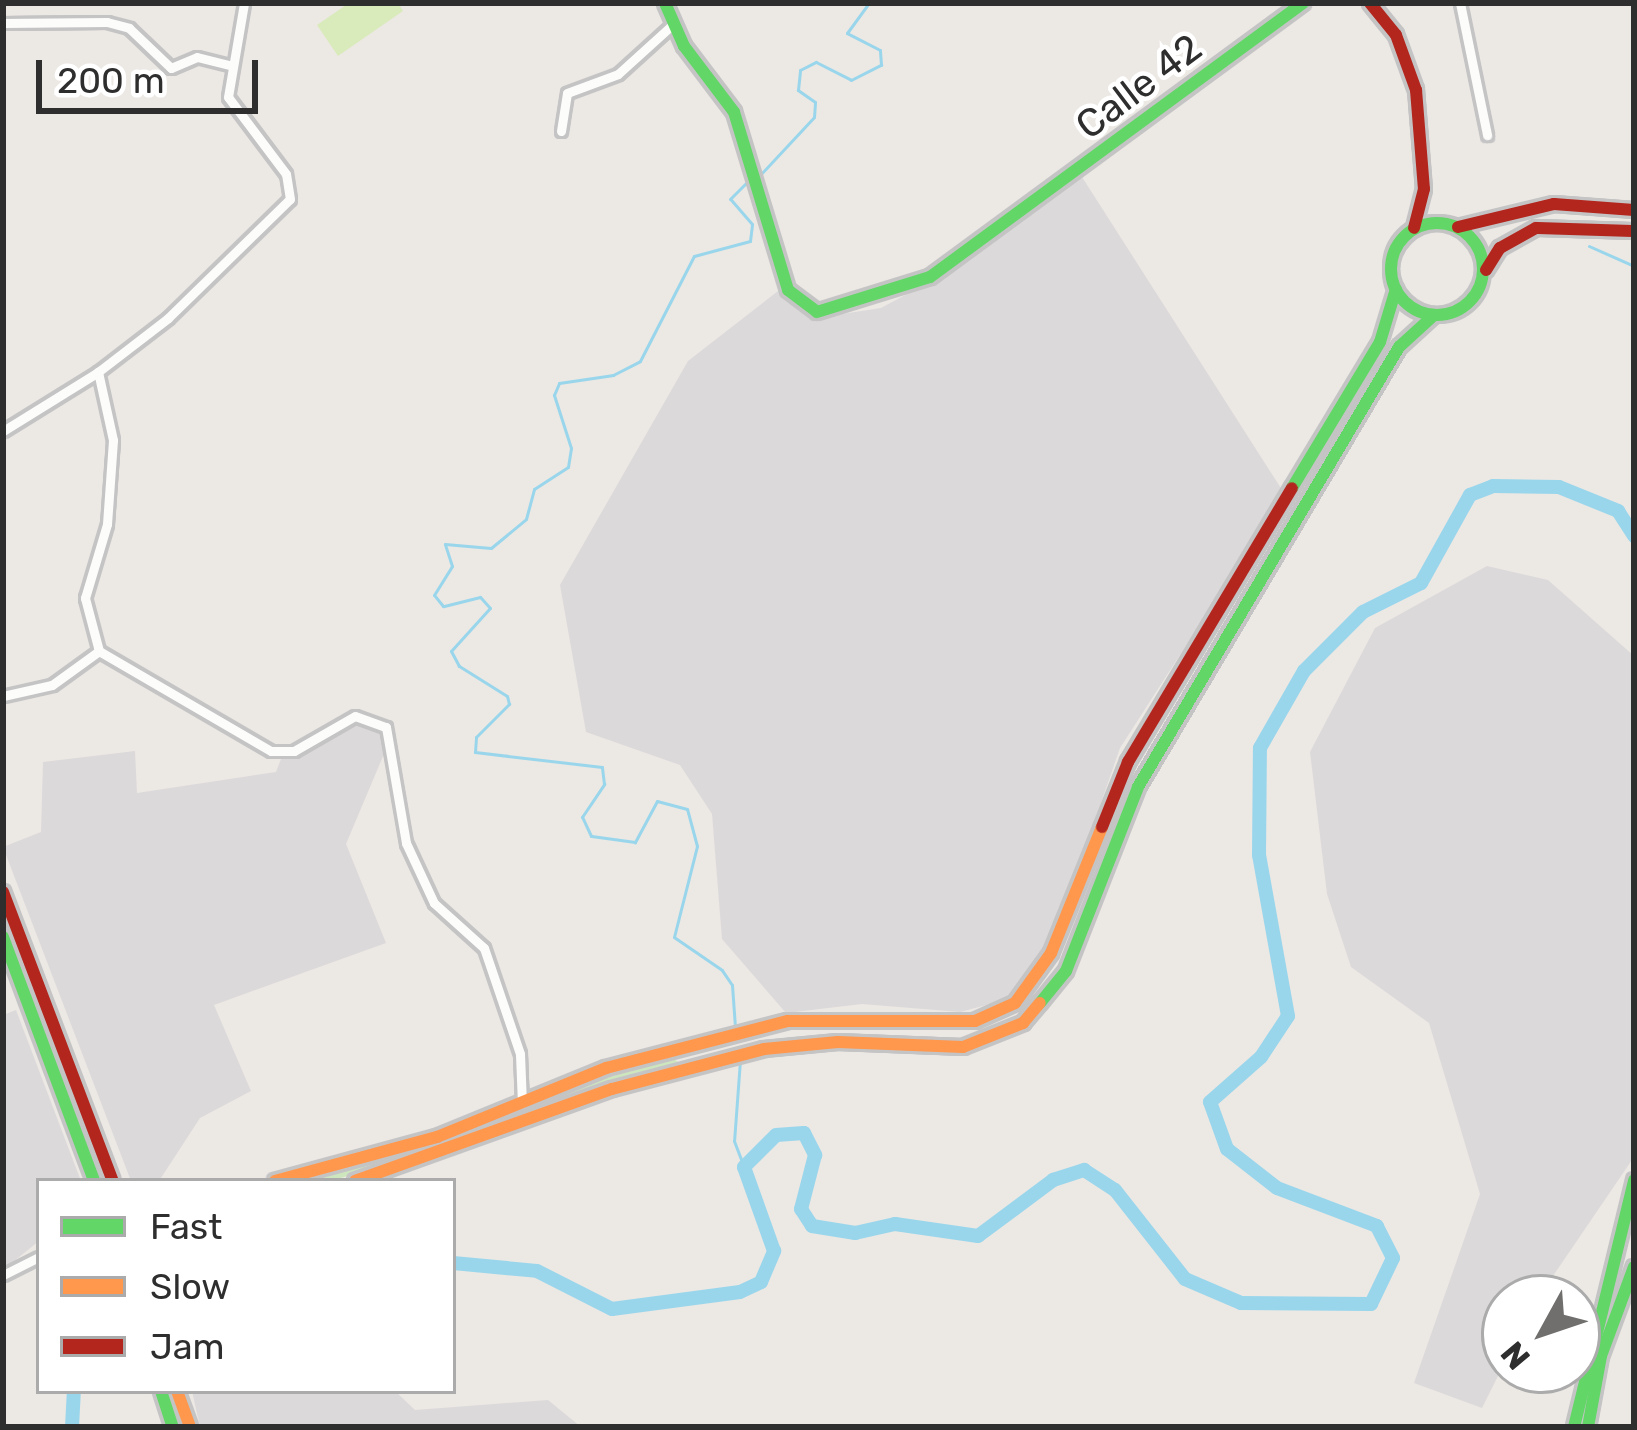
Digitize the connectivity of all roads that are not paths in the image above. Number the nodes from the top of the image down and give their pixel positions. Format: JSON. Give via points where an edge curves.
{"nodes":[{"id":1,"x":244,"y":3,"type":"edge"},
{"id":2,"x":664,"y":3,"type":"edge"},
{"id":3,"x":1303,"y":3,"type":"edge"},
{"id":4,"x":1370,"y":3,"type":"edge"},
{"id":5,"x":1460,"y":3,"type":"edge"},
{"id":6,"x":3,"y":23,"type":"edge"},
{"id":7,"x":672,"y":25,"type":"junction"},
{"id":8,"x":228,"y":65,"type":"junction"},
{"id":9,"x":560,"y":130,"type":"dead end"},
{"id":10,"x":1487,"y":135,"type":"dead end"},
{"id":11,"x":1424,"y":189,"type":"junction"},
{"id":12,"x":1634,"y":210,"type":"edge"},
{"id":13,"x":1440,"y":222,"type":"junction"},
{"id":14,"x":1458,"y":227,"type":"junction"},
{"id":15,"x":1414,"y":228,"type":"junction"},
{"id":16,"x":1634,"y":231,"type":"edge"},
{"id":17,"x":1483,"y":277,"type":"junction"},
{"id":18,"x":1396,"y":289,"type":"junction"},
{"id":19,"x":1434,"y":315,"type":"junction"},
{"id":20,"x":98,"y":372,"type":"junction"},
{"id":21,"x":3,"y":431,"type":"edge"},
{"id":22,"x":99,"y":651,"type":"junction"},
{"id":23,"x":3,"y":696,"type":"edge"},
{"id":24,"x":3,"y":892,"type":"edge"},
{"id":25,"x":3,"y":937,"type":"edge"},
{"id":26,"x":847,"y":1018,"type":"junction"},
{"id":27,"x":794,"y":1046,"type":"junction"},
{"id":28,"x":676,"y":1049,"type":"junction"},
{"id":29,"x":637,"y":1082,"type":"junction"},
{"id":30,"x":522,"y":1103,"type":"junction"},
{"id":31,"x":93,"y":1178,"type":"edge"},
{"id":32,"x":112,"y":1178,"type":"edge"},
{"id":33,"x":286,"y":1178,"type":"edge"},
{"id":34,"x":365,"y":1178,"type":"edge"},
{"id":35,"x":1634,"y":1180,"type":"edge"},
{"id":36,"x":1612,"y":1250,"type":"junction"},
{"id":37,"x":36,"y":1258,"type":"edge"},
{"id":38,"x":1634,"y":1265,"type":"edge"},
{"id":39,"x":3,"y":1275,"type":"edge"},
{"id":40,"x":162,"y":1394,"type":"edge"},
{"id":41,"x":178,"y":1394,"type":"edge"},
{"id":42,"x":173,"y":1427,"type":"edge"},
{"id":43,"x":190,"y":1427,"type":"edge"},
{"id":44,"x":1574,"y":1427,"type":"edge"},
{"id":45,"x":1588,"y":1427,"type":"edge"}],
"edges":[{"from":1,"to":8,"type":"street"},
{"from":2,"to":7,"type":"main road","name":"Calle 42"},
{"from":3,"to":7,"type":"main road","name":"Calle 42","via":[[930,277],[824,312],[791,295],[728,100]]},
{"from":4,"to":11,"type":"main road","via":[[1406,56],[1424,140]]},
{"from":5,"to":10,"type":"street"},
{"from":6,"to":8,"type":"street","via":[[107,22],[129,28],[171,68],[196,57]]},
{"from":7,"to":9,"type":"street","via":[[618,74],[567,93]]},
{"from":8,"to":20,"type":"street","via":[[228,98],[286,174],[290,200],[168,318]]},
{"from":11,"to":13,"type":"main road"},
{"from":11,"to":15,"type":"main road"},
{"from":12,"to":14,"type":"main road","via":[[1541,206]]},
{"from":13,"to":14,"type":"main road"},
{"from":13,"to":15,"type":"main road"},
{"from":14,"to":17,"type":"main road","via":[[1476,242]]},
{"from":15,"to":18,"type":"main road","via":[[1395,248]]},
{"from":16,"to":17,"type":"main road","via":[[1536,228],[1500,248]]},
{"from":17,"to":19,"type":"main road","via":[[1466,306]]},
{"from":18,"to":19,"type":"main road","via":[[1411,307]]},
{"from":18,"to":26,"type":"main road","via":[[1380,342],[1110,795],[1032,986],[975,1022]]},
{"from":19,"to":27,"type":"main road","via":[[1399,347],[1138,787],[1051,994],[1023,1023],[963,1047]]},
{"from":20,"to":21,"type":"street"},
{"from":20,"to":22,"type":"street","via":[[112,440],[110,509],[85,598]]},
{"from":22,"to":23,"type":"street","via":[[52,685]]},
{"from":22,"to":30,"type":"street","via":[[271,751],[294,751],[355,716],[386,728],[406,843],[434,904],[484,948],[520,1054]]},
{"from":24,"to":32,"type":"main road"},
{"from":25,"to":31,"type":"main road"},
{"from":26,"to":27,"type":"main road","via":[[794,1027],[787,1036]]},
{"from":26,"to":28,"type":"main road"},
{"from":27,"to":29,"type":"main road"},
{"from":28,"to":29,"type":"main road","via":[[684,1057],[679,1066]]},
{"from":28,"to":30,"type":"main road"},
{"from":29,"to":34,"type":"main road"},
{"from":30,"to":33,"type":"main road"},
{"from":35,"to":36,"type":"main road"},
{"from":36,"to":38,"type":"main road","via":[[1622,1270]]},
{"from":36,"to":44,"type":"main road"},
{"from":37,"to":39,"type":"street"},
{"from":38,"to":45,"type":"main road","via":[[1601,1356]]},
{"from":40,"to":42,"type":"main road"},
{"from":41,"to":43,"type":"main road"}]}
